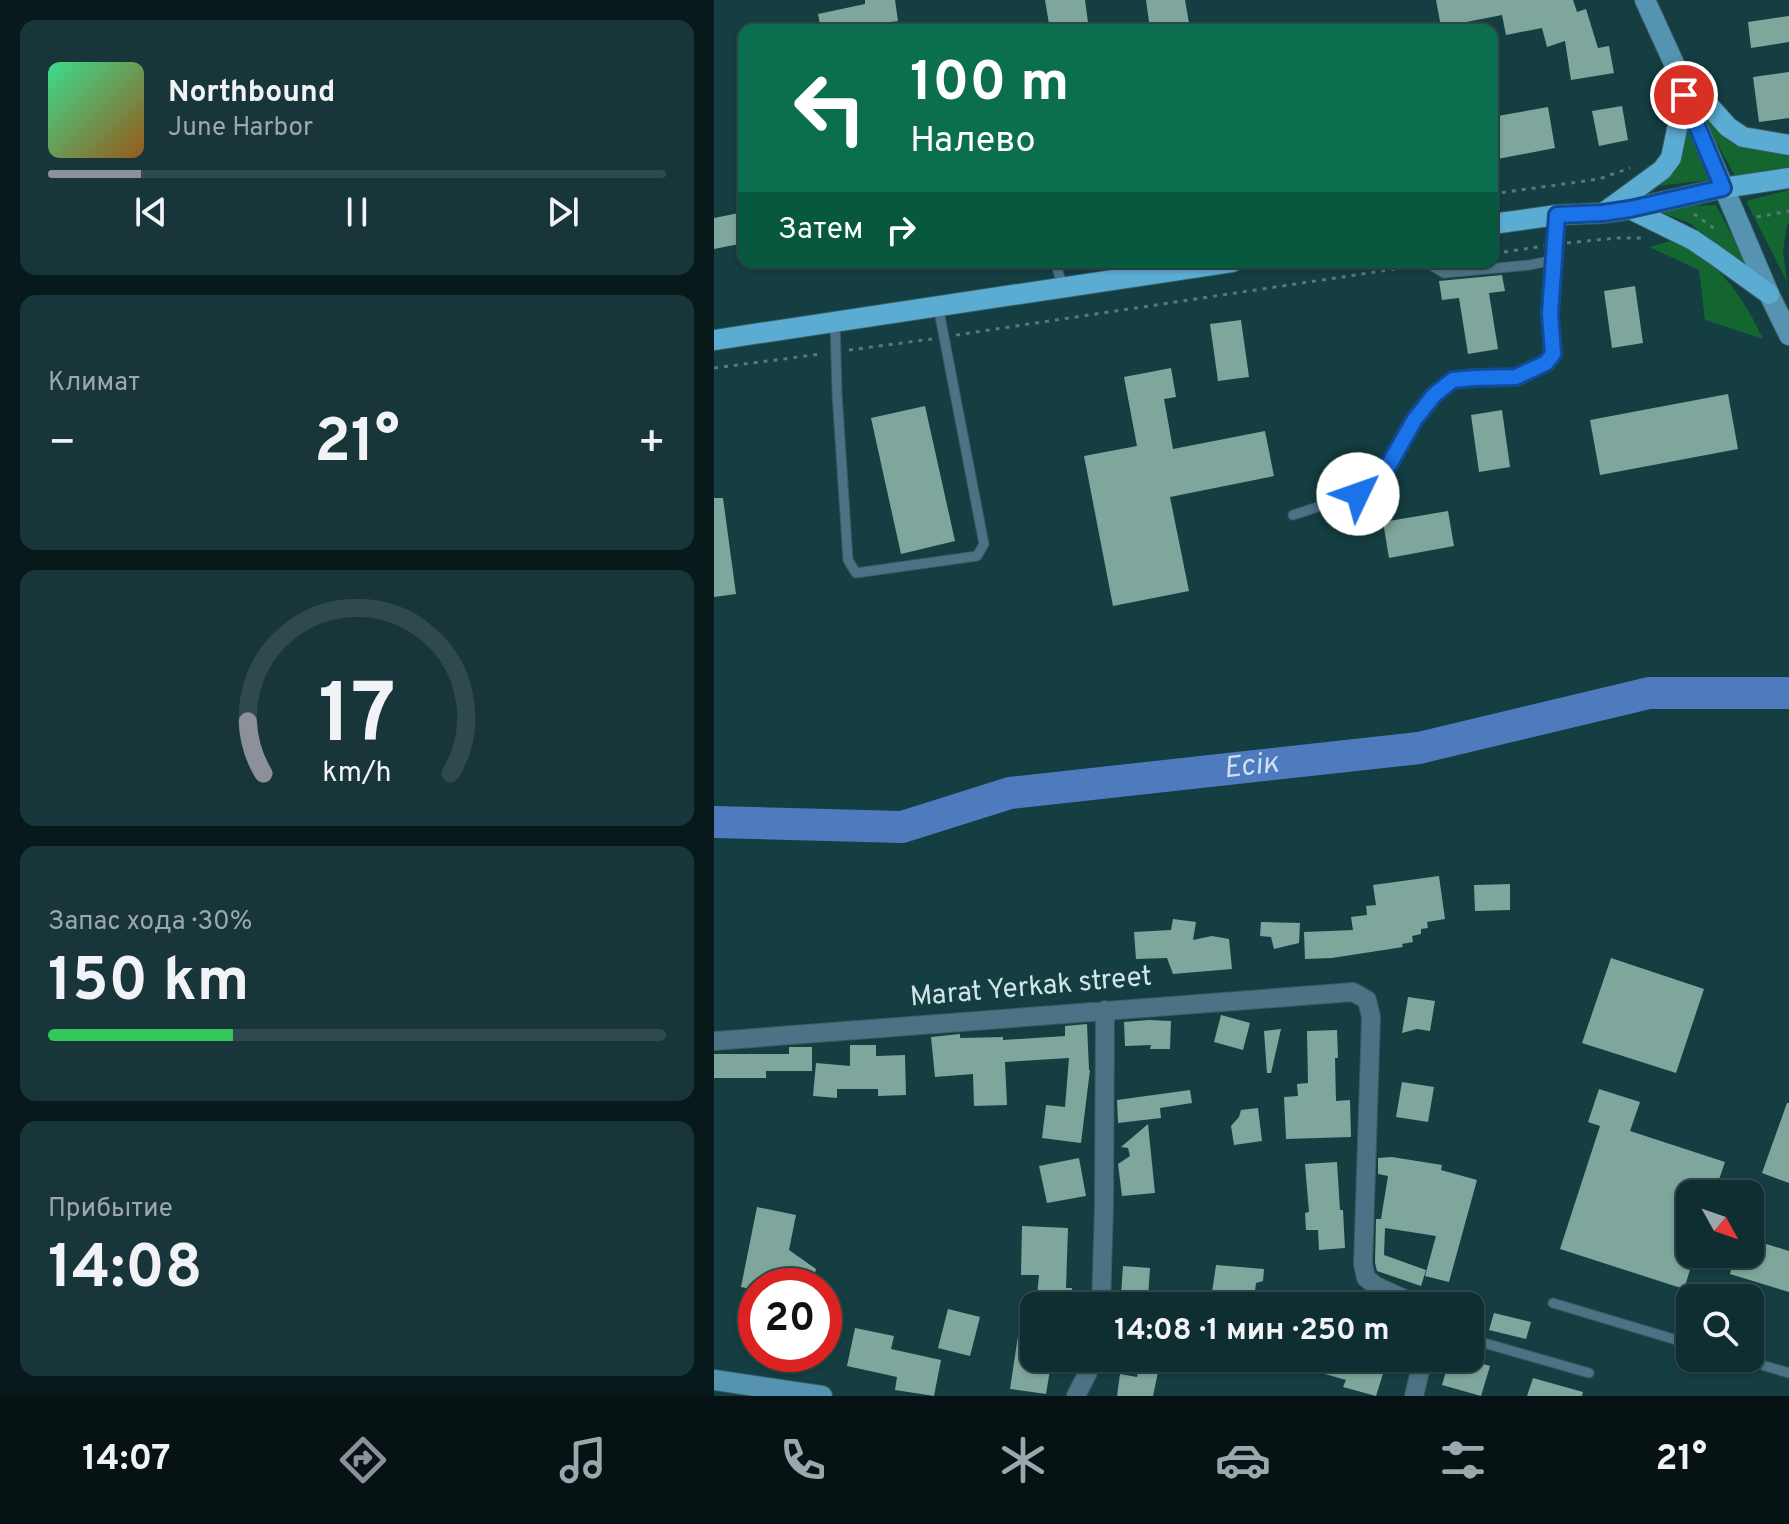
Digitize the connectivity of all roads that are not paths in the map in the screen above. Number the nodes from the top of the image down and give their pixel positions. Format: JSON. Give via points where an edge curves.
{"nodes":[{"id":1,"x":1645,"y":0,"type":"edge"},
{"id":2,"x":1677,"y":70,"type":"junction"},
{"id":3,"x":1684,"y":95,"type":"junction"},
{"id":4,"x":1789,"y":145,"type":"edge"},
{"id":5,"x":1789,"y":178,"type":"edge"},
{"id":6,"x":1723,"y":188,"type":"junction"},
{"id":7,"x":1630,"y":209,"type":"junction"},
{"id":8,"x":1603,"y":213,"type":"junction"},
{"id":9,"x":1557,"y":215,"type":"junction"},
{"id":10,"x":1498,"y":223,"type":"edge"},
{"id":11,"x":1553,"y":260,"type":"junction"},
{"id":12,"x":1057,"y":268,"type":"edge"},
{"id":13,"x":1191,"y":268,"type":"edge"},
{"id":14,"x":1436,"y":268,"type":"edge"},
{"id":15,"x":1498,"y":268,"type":"edge"},
{"id":16,"x":1498,"y":268,"type":"edge"},
{"id":17,"x":1063,"y":287,"type":"junction"},
{"id":18,"x":1769,"y":294,"type":"junction"},
{"id":19,"x":938,"y":306,"type":"junction"},
{"id":20,"x":835,"y":322,"type":"junction"},
{"id":21,"x":1789,"y":335,"type":"edge"},
{"id":22,"x":714,"y":340,"type":"edge"},
{"id":23,"x":1293,"y":515,"type":"dead end"},
{"id":24,"x":1105,"y":1010,"type":"junction"},
{"id":25,"x":714,"y":1041,"type":"edge"},
{"id":26,"x":1101,"y":1292,"type":"edge"},
{"id":27,"x":1389,"y":1292,"type":"edge"},
{"id":28,"x":1553,"y":1303,"type":"dead end"},
{"id":29,"x":1676,"y":1340,"type":"edge"},
{"id":30,"x":1484,"y":1343,"type":"edge"},
{"id":31,"x":1764,"y":1366,"type":"edge"},
{"id":32,"x":1088,"y":1372,"type":"edge"},
{"id":33,"x":1420,"y":1372,"type":"edge"},
{"id":34,"x":1589,"y":1373,"type":"dead end"},
{"id":35,"x":1789,"y":1373,"type":"edge"},
{"id":36,"x":714,"y":1380,"type":"edge"},
{"id":37,"x":822,"y":1396,"type":"edge"},
{"id":38,"x":1076,"y":1396,"type":"edge"},
{"id":39,"x":1414,"y":1396,"type":"edge"}],
"edges":[{"from":1,"to":2,"type":"main road"},
{"from":2,"to":3,"type":"main road"},
{"from":2,"to":4,"type":"main road","via":[[1728,127],[1743,137]]},
{"from":3,"to":6,"type":"main road"},
{"from":3,"to":8,"type":"main road","via":[[1668,162]]},
{"from":5,"to":6,"type":"main road"},
{"from":6,"to":7,"type":"main road"},
{"from":6,"to":18,"type":"main road"},
{"from":7,"to":8,"type":"main road"},
{"from":7,"to":18,"type":"main road","via":[[1693,240]]},
{"from":8,"to":9,"type":"main road"},
{"from":9,"to":10,"type":"main road"},
{"from":9,"to":11,"type":"lane"},
{"from":11,"to":15,"type":"lane"},
{"from":11,"to":23,"type":"lane","via":[[1553,354],[1546,363],[1516,377],[1453,380],[1415,419],[1382,477],[1358,494]]},
{"from":12,"to":17,"type":"lane"},
{"from":13,"to":17,"type":"main road"},
{"from":14,"to":16,"type":"lane","via":[[1444,273]]},
{"from":17,"to":19,"type":"main road"},
{"from":18,"to":21,"type":"main road"},
{"from":19,"to":20,"type":"main road"},
{"from":19,"to":20,"type":"lane","via":[[984,544],[977,556],[856,573],[848,560]]},
{"from":20,"to":22,"type":"main road"},
{"from":24,"to":25,"type":"street","name":"Marat Yerkak street"},
{"from":24,"to":26,"type":"street"},
{"from":24,"to":27,"type":"street","name":"Marat Yerkak street","via":[[1353,992],[1367,1000],[1371,1017],[1363,1264],[1366,1278]]},
{"from":28,"to":29,"type":"lane"},
{"from":30,"to":34,"type":"lane"},
{"from":31,"to":35,"type":"lane"},
{"from":32,"to":38,"type":"street"},
{"from":33,"to":39,"type":"street"},
{"from":36,"to":37,"type":"main road"}]}
